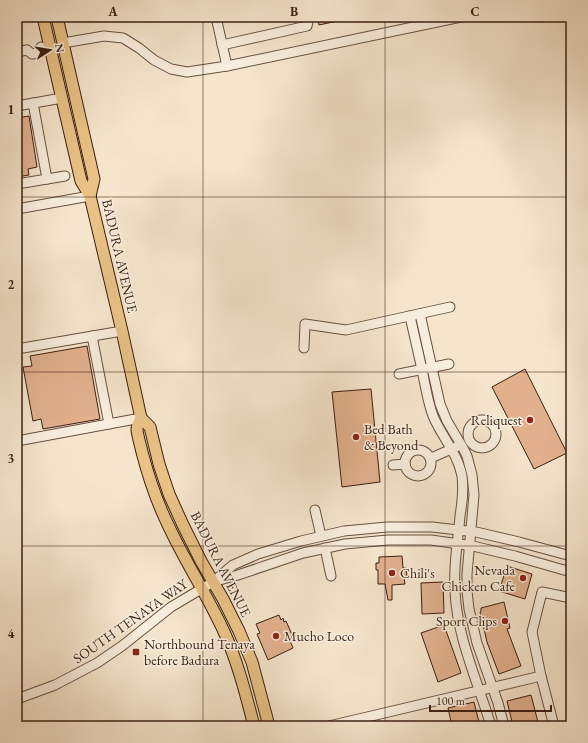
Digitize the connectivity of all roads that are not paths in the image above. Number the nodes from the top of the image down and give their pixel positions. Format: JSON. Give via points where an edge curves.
{"nodes":[{"id":1,"x":43,"y":17,"type":"edge"},
{"id":2,"x":57,"y":17,"type":"edge"},
{"id":3,"x":216,"y":17,"type":"edge"},
{"id":4,"x":309,"y":17,"type":"edge"},
{"id":5,"x":461,"y":17,"type":"edge"},
{"id":6,"x":63,"y":43,"type":"junction"},
{"id":7,"x":222,"y":45,"type":"junction"},
{"id":8,"x":45,"y":46,"type":"junction"},
{"id":9,"x":17,"y":52,"type":"edge"},
{"id":10,"x":227,"y":66,"type":"junction"},
{"id":11,"x":62,"y":98,"type":"junction"},
{"id":12,"x":33,"y":103,"type":"junction"},
{"id":13,"x":17,"y":106,"type":"edge"},
{"id":14,"x":65,"y":176,"type":"dead end"},
{"id":15,"x":47,"y":179,"type":"junction"},
{"id":16,"x":17,"y":184,"type":"edge"},
{"id":17,"x":90,"y":196,"type":"junction"},
{"id":18,"x":17,"y":209,"type":"edge"},
{"id":19,"x":450,"y":307,"type":"dead end"},
{"id":20,"x":420,"y":314,"type":"junction"},
{"id":21,"x":410,"y":316,"type":"junction"},
{"id":22,"x":122,"y":331,"type":"junction"},
{"id":23,"x":92,"y":336,"type":"junction"},
{"id":24,"x":304,"y":348,"type":"dead end"},
{"id":25,"x":17,"y":349,"type":"edge"},
{"id":26,"x":449,"y":364,"type":"dead end"},
{"id":27,"x":431,"y":368,"type":"junction"},
{"id":28,"x":422,"y":369,"type":"junction"},
{"id":29,"x":399,"y":374,"type":"dead end"},
{"id":30,"x":141,"y":418,"type":"junction"},
{"id":31,"x":109,"y":424,"type":"junction"},
{"id":32,"x":470,"y":440,"type":"dead end"},
{"id":33,"x":17,"y":441,"type":"edge"},
{"id":34,"x":461,"y":444,"type":"junction"},
{"id":35,"x":451,"y":449,"type":"junction"},
{"id":36,"x":430,"y":458,"type":"junction"},
{"id":37,"x":405,"y":464,"type":"junction"},
{"id":38,"x":393,"y":465,"type":"dead end"},
{"id":39,"x":315,"y":510,"type":"dead end"},
{"id":40,"x":459,"y":530,"type":"junction"},
{"id":41,"x":471,"y":531,"type":"junction"},
{"id":42,"x":321,"y":536,"type":"junction"},
{"id":43,"x":458,"y":544,"type":"junction"},
{"id":44,"x":470,"y":545,"type":"junction"},
{"id":45,"x":325,"y":548,"type":"junction"},
{"id":46,"x":571,"y":556,"type":"edge"},
{"id":47,"x":571,"y":572,"type":"edge"},
{"id":48,"x":331,"y":576,"type":"dead end"},
{"id":49,"x":213,"y":582,"type":"junction"},
{"id":50,"x":202,"y":588,"type":"junction"},
{"id":51,"x":571,"y":598,"type":"edge"},
{"id":52,"x":541,"y":676,"type":"junction"},
{"id":53,"x":492,"y":688,"type":"junction"},
{"id":54,"x":480,"y":690,"type":"junction"},
{"id":55,"x":17,"y":699,"type":"edge"},
{"id":56,"x":362,"y":722,"type":"edge"},
{"id":57,"x":254,"y":726,"type":"edge"},
{"id":58,"x":269,"y":726,"type":"edge"},
{"id":59,"x":329,"y":726,"type":"edge"},
{"id":60,"x":491,"y":726,"type":"edge"},
{"id":61,"x":504,"y":726,"type":"edge"},
{"id":62,"x":554,"y":726,"type":"edge"}],
"edges":[{"from":1,"to":8,"type":"main road","name":"BADURA AVENUE"},
{"from":2,"to":6,"type":"main road","name":"BADURA AVENUE"},
{"from":3,"to":7,"type":"street"},
{"from":4,"to":7,"type":"street","via":[[307,26]]},
{"from":5,"to":10,"type":"street"},
{"from":6,"to":8,"type":"main road"},
{"from":6,"to":10,"type":"street","via":[[104,36],[116,37],[123,38],[171,70],[187,72]]},
{"from":6,"to":17,"type":"main road","name":"BADURA AVENUE","via":[[94,179]]},
{"from":7,"to":10,"type":"street"},
{"from":8,"to":9,"type":"street","via":[[30,44],[27,50]]},
{"from":8,"to":11,"type":"main road","name":"BADURA AVENUE"},
{"from":11,"to":12,"type":"street"},
{"from":11,"to":17,"type":"main road","name":"BADURA AVENUE","via":[[81,181]]},
{"from":12,"to":13,"type":"street"},
{"from":12,"to":15,"type":"street"},
{"from":14,"to":15,"type":"street"},
{"from":15,"to":16,"type":"street"},
{"from":17,"to":18,"type":"street"},
{"from":17,"to":22,"type":"main road","name":"BADURA AVENUE"},
{"from":19,"to":20,"type":"street"},
{"from":20,"to":21,"type":"street"},
{"from":20,"to":27,"type":"street"},
{"from":21,"to":24,"type":"street","via":[[346,330],[305,324]]},
{"from":21,"to":28,"type":"street"},
{"from":22,"to":23,"type":"street"},
{"from":22,"to":30,"type":"main road","name":"BADURA AVENUE"},
{"from":23,"to":25,"type":"street"},
{"from":23,"to":31,"type":"street"},
{"from":26,"to":27,"type":"street"},
{"from":27,"to":28,"type":"street"},
{"from":27,"to":34,"type":"street","via":[[443,412]]},
{"from":28,"to":29,"type":"street"},
{"from":28,"to":35,"type":"street","via":[[434,417]]},
{"from":30,"to":31,"type":"street"},
{"from":30,"to":49,"type":"main road","name":"BADURA AVENUE","via":[[150,427],[169,494]]},
{"from":30,"to":50,"type":"main road","name":"BADURA AVENUE","via":[[137,429],[151,482],[170,530]]},
{"from":31,"to":33,"type":"street"},
{"from":32,"to":34,"type":"street"},
{"from":34,"to":35,"type":"street"},
{"from":34,"to":41,"type":"street","via":[[467,456],[474,485]]},
{"from":35,"to":36,"type":"street"},
{"from":35,"to":40,"type":"street","via":[[460,469],[463,485]]},
{"from":36,"to":37,"type":"street","via":[[425,452],[417,450],[406,456]]},
{"from":36,"to":37,"type":"street","via":[[432,463],[429,471],[421,476],[408,472]]},
{"from":37,"to":38,"type":"street"},
{"from":39,"to":42,"type":"street"},
{"from":40,"to":41,"type":"street","name":"SOUTH TENAYA WAY"},
{"from":40,"to":42,"type":"street","name":"SOUTH TENAYA WAY","via":[[432,526],[387,527]]},
{"from":40,"to":43,"type":"street"},
{"from":41,"to":44,"type":"street"},
{"from":41,"to":46,"type":"street","name":"SOUTH TENAYA WAY"},
{"from":42,"to":49,"type":"street","name":"SOUTH TENAYA WAY","via":[[258,554],[233,565]]},
{"from":43,"to":44,"type":"street","name":"SOUTH TENAYA WAY"},
{"from":43,"to":45,"type":"street","name":"SOUTH TENAYA WAY","via":[[431,540],[388,540]]},
{"from":43,"to":54,"type":"street","via":[[454,573],[457,611],[465,647]]},
{"from":44,"to":47,"type":"street","name":"SOUTH TENAYA WAY"},
{"from":44,"to":53,"type":"street","via":[[467,574],[469,609]]},
{"from":45,"to":48,"type":"street"},
{"from":45,"to":49,"type":"street","name":"SOUTH TENAYA WAY"},
{"from":49,"to":50,"type":"street","name":"SOUTH TENAYA WAY"},
{"from":49,"to":58,"type":"main road","name":"BADURA AVENUE","via":[[252,662]]},
{"from":50,"to":55,"type":"street","name":"SOUTH TENAYA WAY","via":[[97,662],[55,685]]},
{"from":50,"to":57,"type":"main road","name":"BADURA AVENUE","via":[[232,653]]},
{"from":51,"to":52,"type":"street","via":[[542,592],[532,632]]},
{"from":52,"to":53,"type":"street"},
{"from":52,"to":62,"type":"street"},
{"from":53,"to":54,"type":"street"},
{"from":53,"to":61,"type":"street"},
{"from":54,"to":56,"type":"street"},
{"from":54,"to":60,"type":"street"},
{"from":56,"to":59,"type":"street"}]}
